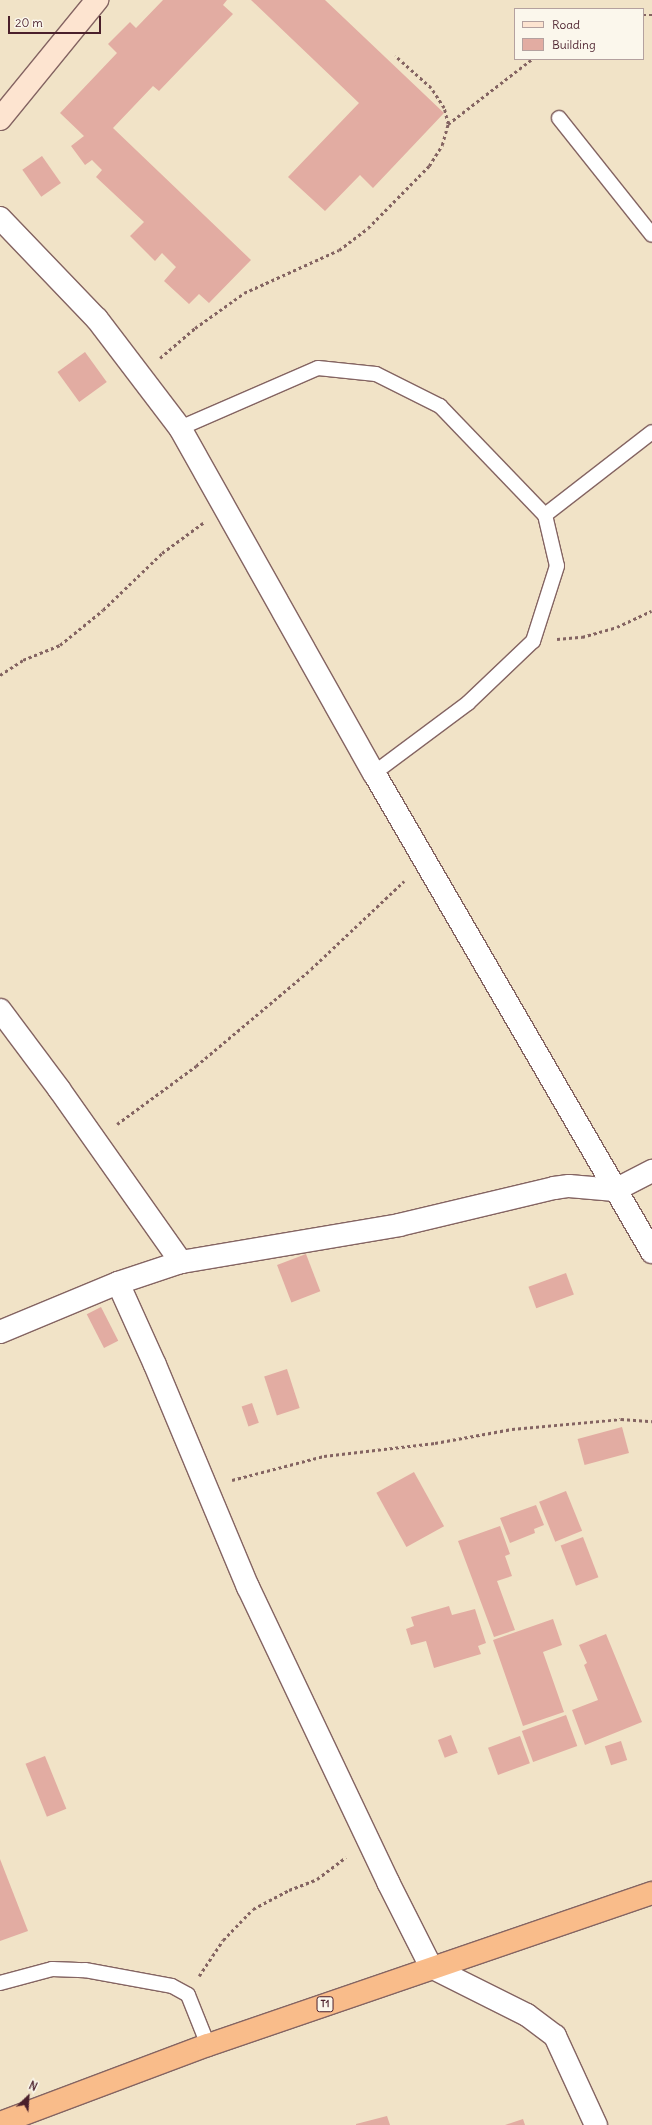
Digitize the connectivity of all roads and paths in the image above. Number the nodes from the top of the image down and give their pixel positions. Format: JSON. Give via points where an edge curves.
{"nodes":[{"id":1,"x":97,"y":0,"type":"edge"},
{"id":2,"x":395,"y":56,"type":"dead end"},
{"id":3,"x":531,"y":60,"type":"edge"},
{"id":4,"x":559,"y":118,"type":"dead end"},
{"id":5,"x":0,"y":119,"type":"edge"},
{"id":6,"x":448,"y":124,"type":"junction"},
{"id":7,"x":0,"y":218,"type":"edge"},
{"id":8,"x":652,"y":235,"type":"edge"},
{"id":9,"x":140,"y":375,"type":"junction"},
{"id":10,"x":180,"y":428,"type":"junction"},
{"id":11,"x":652,"y":432,"type":"edge"},
{"id":12,"x":226,"y":508,"type":"junction"},
{"id":13,"x":545,"y":515,"type":"junction"},
{"id":14,"x":652,"y":611,"type":"edge"},
{"id":15,"x":533,"y":641,"type":"junction"},
{"id":16,"x":0,"y":675,"type":"edge"},
{"id":17,"x":374,"y":773,"type":"junction"},
{"id":18,"x":425,"y":862,"type":"junction"},
{"id":19,"x":0,"y":1010,"type":"edge"},
{"id":20,"x":95,"y":1140,"type":"junction"},
{"id":21,"x":652,"y":1171,"type":"edge"},
{"id":22,"x":615,"y":1190,"type":"junction"},
{"id":23,"x":652,"y":1252,"type":"edge"},
{"id":24,"x":181,"y":1262,"type":"junction"},
{"id":25,"x":118,"y":1282,"type":"junction"},
{"id":26,"x":0,"y":1332,"type":"edge"},
{"id":27,"x":652,"y":1421,"type":"edge"},
{"id":28,"x":207,"y":1486,"type":"junction"},
{"id":29,"x":367,"y":1839,"type":"junction"},
{"id":30,"x":652,"y":1893,"type":"edge"},
{"id":31,"x":431,"y":1967,"type":"junction"},
{"id":32,"x":0,"y":1983,"type":"edge"},
{"id":33,"x":188,"y":1995,"type":"junction"},
{"id":34,"x":208,"y":2045,"type":"junction"},
{"id":35,"x":0,"y":2123,"type":"edge"},
{"id":36,"x":596,"y":2125,"type":"edge"}],
"edges":[{"from":1,"to":5,"type":"street"},
{"from":2,"to":6,"type":"path","via":[[431,88],[444,108]]},
{"from":3,"to":6,"type":"path"},
{"from":4,"to":8,"type":"lane"},
{"from":6,"to":9,"type":"path","via":[[442,145],[429,166],[368,228],[339,250],[244,293],[194,328]]},
{"from":7,"to":9,"type":"street","via":[[97,319]]},
{"from":9,"to":10,"type":"street"},
{"from":10,"to":12,"type":"street"},
{"from":10,"to":13,"type":"lane","via":[[318,368],[376,374],[440,406]]},
{"from":11,"to":13,"type":"lane"},
{"from":12,"to":16,"type":"path","via":[[162,553],[103,610],[60,645],[23,660]]},
{"from":12,"to":17,"type":"street"},
{"from":13,"to":15,"type":"lane","via":[[557,566]]},
{"from":14,"to":15,"type":"path","via":[[617,627],[582,637]]},
{"from":15,"to":17,"type":"lane","via":[[468,703]]},
{"from":17,"to":18,"type":"street"},
{"from":18,"to":20,"type":"path","via":[[351,929],[311,970],[196,1066]]},
{"from":18,"to":22,"type":"street"},
{"from":19,"to":20,"type":"street"},
{"from":20,"to":24,"type":"street"},
{"from":21,"to":22,"type":"street"},
{"from":22,"to":23,"type":"street"},
{"from":22,"to":24,"type":"street","via":[[569,1186],[554,1188],[399,1225]]},
{"from":24,"to":25,"type":"street"},
{"from":25,"to":26,"type":"street"},
{"from":25,"to":28,"type":"street"},
{"from":27,"to":28,"type":"path","via":[[621,1419],[512,1429],[435,1443],[324,1456]]},
{"from":28,"to":29,"type":"street","via":[[248,1587]]},
{"from":29,"to":31,"type":"street"},
{"from":29,"to":33,"type":"path","via":[[317,1879],[253,1909],[223,1940]]},
{"from":30,"to":31,"type":"highway","number":"T1"},
{"from":31,"to":34,"type":"highway","number":"T1"},
{"from":31,"to":36,"type":"street","via":[[527,2015],[555,2036]]},
{"from":32,"to":33,"type":"lane","via":[[52,1969],[85,1970],[172,1986]]},
{"from":33,"to":34,"type":"lane"},
{"from":34,"to":35,"type":"highway","number":"T1"}]}
